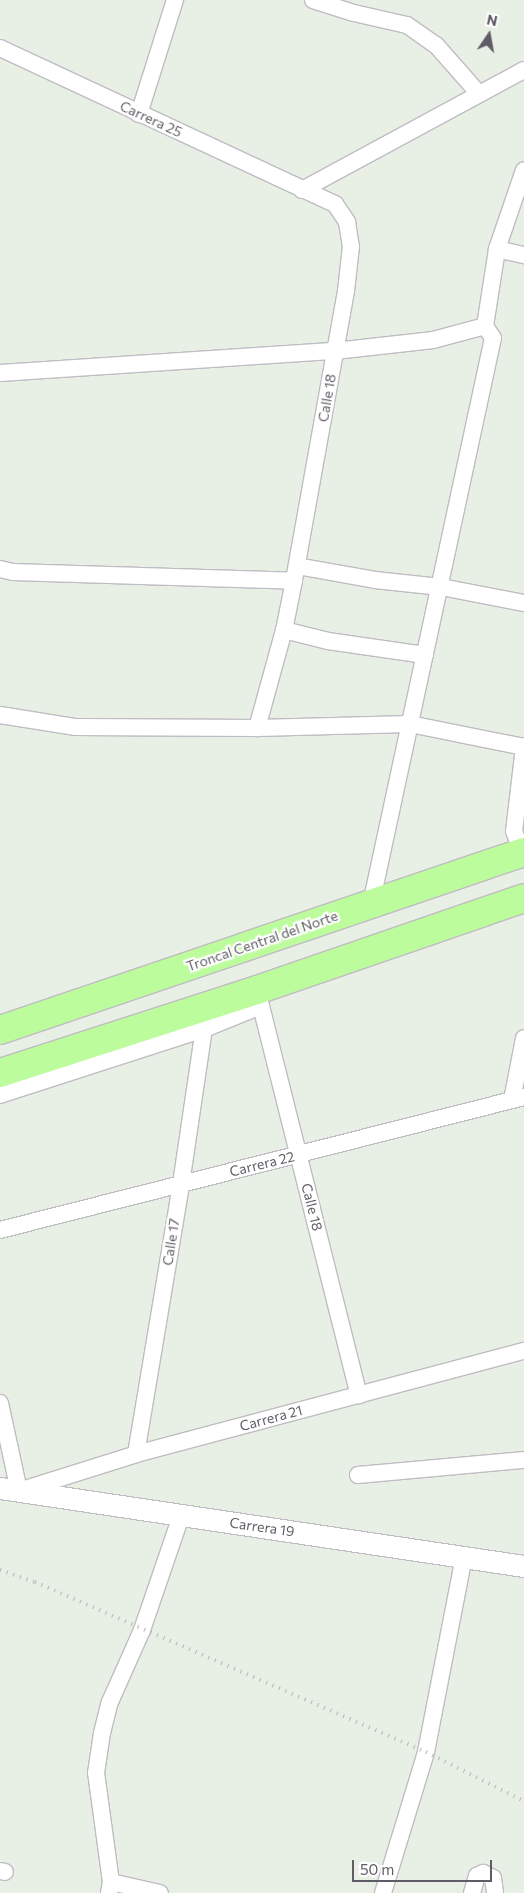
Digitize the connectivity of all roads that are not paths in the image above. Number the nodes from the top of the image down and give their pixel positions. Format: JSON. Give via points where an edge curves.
{"nodes":[{"id":1,"x":175,"y":0,"type":"edge"},
{"id":2,"x":313,"y":0,"type":"edge"},
{"id":3,"x":356,"y":7,"type":"edge"},
{"id":4,"x":0,"y":48,"type":"edge"},
{"id":5,"x":524,"y":70,"type":"edge"},
{"id":6,"x":479,"y":94,"type":"junction"},
{"id":7,"x":139,"y":114,"type":"junction"},
{"id":8,"x":524,"y":170,"type":"edge"},
{"id":9,"x":302,"y":190,"type":"junction"},
{"id":10,"x":497,"y":249,"type":"junction"},
{"id":11,"x":524,"y":255,"type":"edge"},
{"id":12,"x":485,"y":326,"type":"junction"},
{"id":13,"x":335,"y":350,"type":"junction"},
{"id":14,"x":0,"y":373,"type":"edge"},
{"id":15,"x":0,"y":570,"type":"edge"},
{"id":16,"x":296,"y":573,"type":"junction"},
{"id":17,"x":441,"y":586,"type":"junction"},
{"id":18,"x":524,"y":603,"type":"edge"},
{"id":19,"x":284,"y":630,"type":"junction"},
{"id":20,"x":425,"y":655,"type":"junction"},
{"id":21,"x":0,"y":715,"type":"edge"},
{"id":22,"x":410,"y":724,"type":"junction"},
{"id":23,"x":257,"y":728,"type":"junction"},
{"id":24,"x":524,"y":747,"type":"edge"},
{"id":25,"x":523,"y":852,"type":"edge"},
{"id":26,"x":524,"y":898,"type":"edge"},
{"id":27,"x":371,"y":904,"type":"junction"},
{"id":28,"x":259,"y":998,"type":"junction"},
{"id":29,"x":6,"y":1025,"type":"edge"},
{"id":30,"x":204,"y":1029,"type":"junction"},
{"id":31,"x":524,"y":1038,"type":"edge"},
{"id":32,"x":0,"y":1073,"type":"edge"},
{"id":33,"x":0,"y":1095,"type":"edge"},
{"id":34,"x":518,"y":1099,"type":"edge"},
{"id":35,"x":299,"y":1154,"type":"junction"},
{"id":36,"x":181,"y":1184,"type":"junction"},
{"id":37,"x":0,"y":1230,"type":"edge"},
{"id":38,"x":524,"y":1351,"type":"edge"},
{"id":39,"x":360,"y":1395,"type":"junction"},
{"id":40,"x":0,"y":1403,"type":"edge"},
{"id":41,"x":136,"y":1454,"type":"junction"},
{"id":42,"x":524,"y":1460,"type":"edge"},
{"id":43,"x":358,"y":1475,"type":"dead end"},
{"id":44,"x":9,"y":1489,"type":"edge"},
{"id":45,"x":181,"y":1516,"type":"junction"},
{"id":46,"x":464,"y":1556,"type":"junction"},
{"id":47,"x":524,"y":1566,"type":"edge"},
{"id":48,"x":110,"y":1887,"type":"edge"},
{"id":49,"x":160,"y":1893,"type":"edge"},
{"id":50,"x":383,"y":1893,"type":"edge"},
{"id":51,"x":472,"y":1893,"type":"edge"},
{"id":52,"x":495,"y":1893,"type":"edge"}],
"edges":[{"from":1,"to":7,"type":"street"},
{"from":2,"to":3,"type":"street"},
{"from":3,"to":6,"type":"street","via":[[407,25],[436,45]]},
{"from":4,"to":7,"type":"street","name":"Carrera 25"},
{"from":5,"to":6,"type":"street"},
{"from":6,"to":9,"type":"street"},
{"from":7,"to":9,"type":"street","name":"Carrera 25"},
{"from":8,"to":10,"type":"street"},
{"from":9,"to":13,"type":"street","name":"Calle 18","via":[[335,204],[347,222],[351,246]]},
{"from":10,"to":11,"type":"street"},
{"from":10,"to":12,"type":"street"},
{"from":12,"to":13,"type":"street","via":[[433,340]]},
{"from":12,"to":17,"type":"street","via":[[493,338]]},
{"from":13,"to":14,"type":"street"},
{"from":13,"to":16,"type":"street","name":"Calle 18"},
{"from":15,"to":16,"type":"street"},
{"from":16,"to":17,"type":"street"},
{"from":16,"to":19,"type":"street","name":"Calle 18"},
{"from":17,"to":18,"type":"street"},
{"from":17,"to":20,"type":"street"},
{"from":19,"to":20,"type":"street","via":[[328,641]]},
{"from":19,"to":23,"type":"street","name":"Calle 18"},
{"from":20,"to":22,"type":"street"},
{"from":21,"to":23,"type":"street","via":[[76,727]]},
{"from":22,"to":23,"type":"street"},
{"from":22,"to":24,"type":"street"},
{"from":22,"to":27,"type":"street"},
{"from":24,"to":25,"type":"street","via":[[514,831]]},
{"from":25,"to":27,"type":"highway","name":"Troncal Central del Norte"},
{"from":26,"to":28,"type":"highway"},
{"from":27,"to":29,"type":"highway","name":"Troncal Central del Norte"},
{"from":28,"to":30,"type":"street"},
{"from":28,"to":32,"type":"highway"},
{"from":28,"to":35,"type":"street","name":"Calle 18"},
{"from":30,"to":33,"type":"street"},
{"from":30,"to":36,"type":"street","name":"Calle 17"},
{"from":31,"to":34,"type":"street"},
{"from":34,"to":35,"type":"street","name":"Carrera 22"},
{"from":35,"to":36,"type":"street","name":"Carrera 22"},
{"from":35,"to":39,"type":"street","name":"Calle 18"},
{"from":36,"to":37,"type":"street","name":"Carrera 22"},
{"from":36,"to":41,"type":"street","name":"Calle 17"},
{"from":38,"to":39,"type":"street","name":"Carrera 21"},
{"from":39,"to":41,"type":"street","name":"Carrera 21"},
{"from":40,"to":44,"type":"street"},
{"from":41,"to":44,"type":"street","name":"Carrera 21"},
{"from":42,"to":43,"type":"street"},
{"from":44,"to":45,"type":"street","name":"Carrera 19"},
{"from":45,"to":46,"type":"street","name":"Carrera 19"},
{"from":45,"to":48,"type":"street","via":[[142,1630],[110,1702],[102,1734],[96,1773]]},
{"from":46,"to":47,"type":"street","name":"Carrera 19"},
{"from":46,"to":50,"type":"street","via":[[426,1752]]},
{"from":48,"to":49,"type":"street"},
{"from":51,"to":52,"type":"street","via":[[477,1876],[483,1873],[493,1878]]}]}
